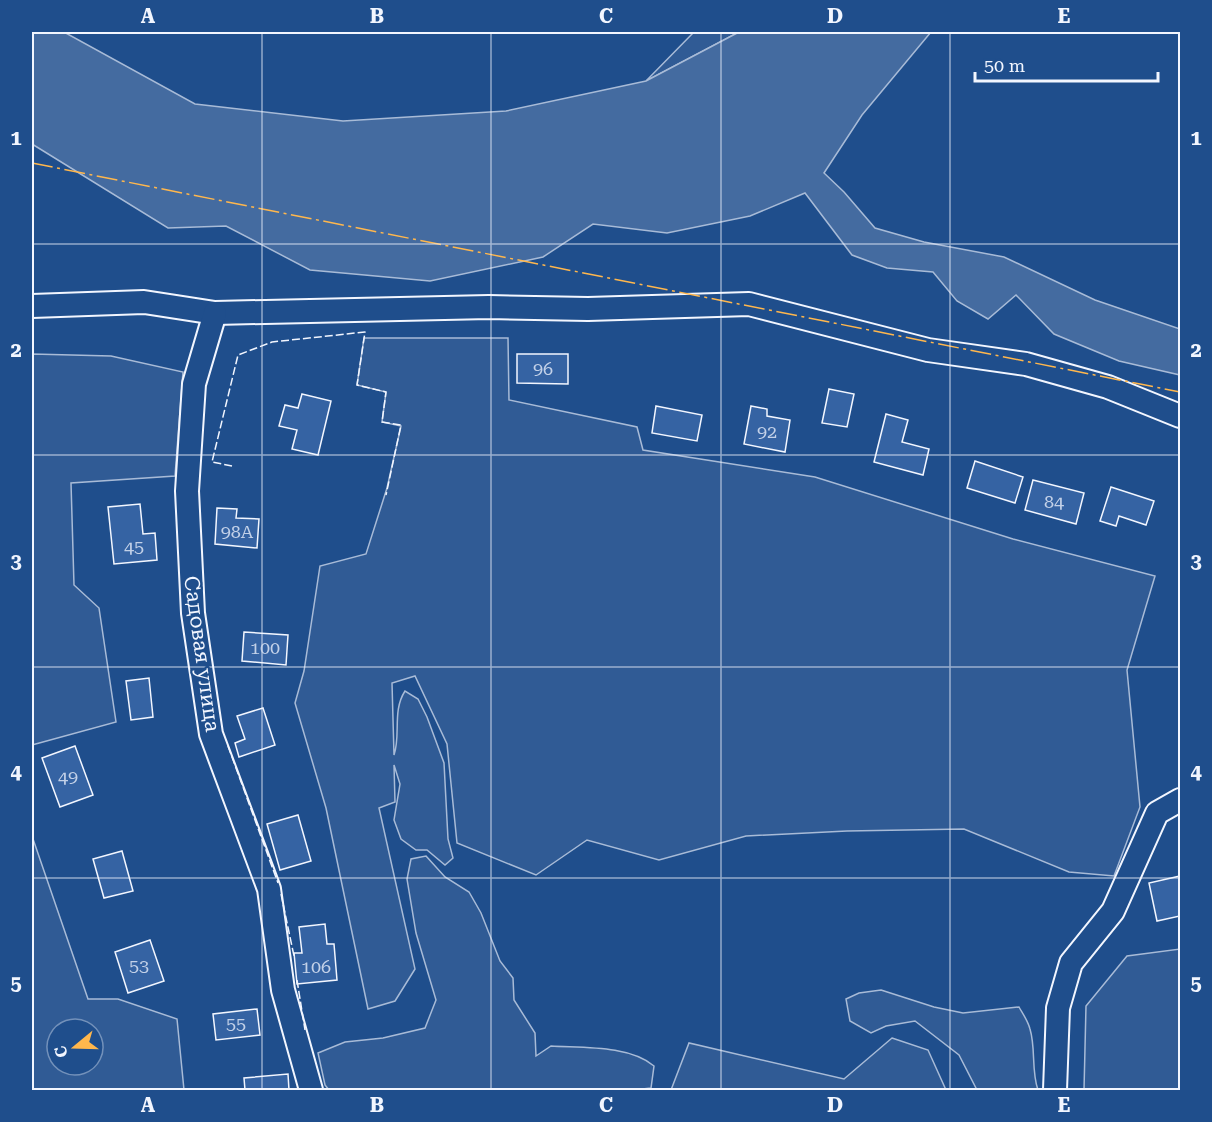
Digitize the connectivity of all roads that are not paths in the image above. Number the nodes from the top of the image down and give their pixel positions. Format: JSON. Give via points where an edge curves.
{"nodes":[{"id":1,"x":32,"y":306,"type":"edge"},
{"id":2,"x":215,"y":313,"type":"junction"},
{"id":3,"x":1180,"y":416,"type":"edge"},
{"id":4,"x":1180,"y":800,"type":"edge"},
{"id":5,"x":311,"y":1090,"type":"edge"},
{"id":6,"x":1055,"y":1090,"type":"edge"}],
"edges":[{"from":1,"to":2,"type":"street","via":[[144,302]]},
{"from":2,"to":3,"type":"street","via":[[749,304],[928,350],[1026,364],[1108,387]]},
{"from":2,"to":5,"type":"street","name":"Садовая улица","via":[[194,384],[187,491],[193,614],[211,734],[269,889],[283,990]]},
{"from":4,"to":6,"type":"street","via":[[1157,813],[1113,911],[1071,963],[1058,1008]]}]}
